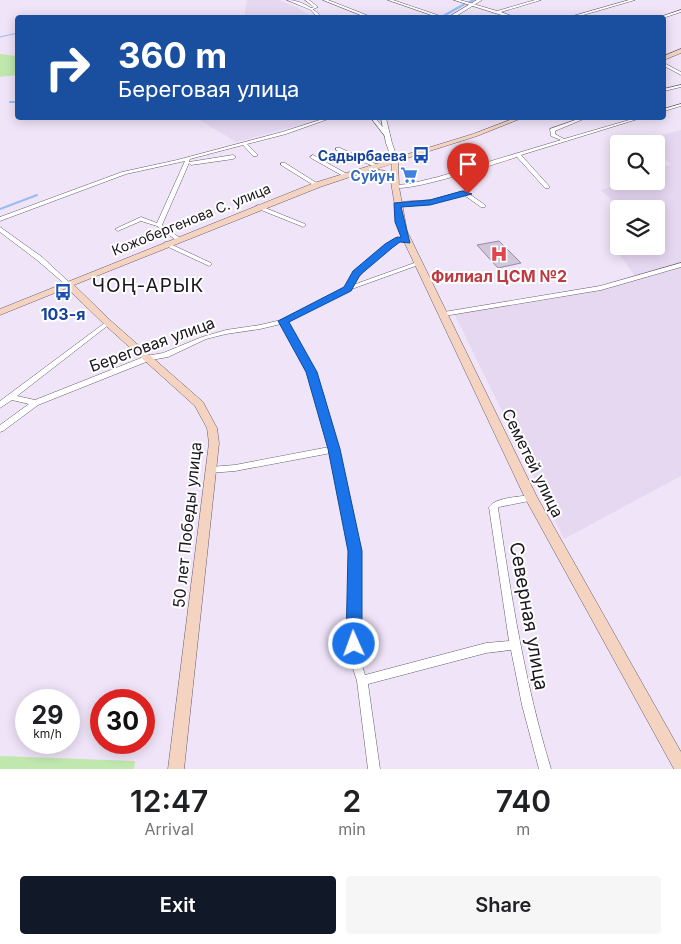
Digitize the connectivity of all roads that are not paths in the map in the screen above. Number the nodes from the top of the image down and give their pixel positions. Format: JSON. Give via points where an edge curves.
{"nodes":[{"id":1,"x":289,"y":0,"type":"edge"},
{"id":2,"x":308,"y":0,"type":"edge"},
{"id":3,"x":325,"y":0,"type":"edge"},
{"id":4,"x":390,"y":0,"type":"edge"},
{"id":5,"x":456,"y":0,"type":"edge"},
{"id":6,"x":480,"y":0,"type":"edge"},
{"id":7,"x":539,"y":0,"type":"edge"},
{"id":8,"x":634,"y":0,"type":"edge"},
{"id":9,"x":470,"y":4,"type":"junction"},
{"id":10,"x":312,"y":9,"type":"junction"},
{"id":11,"x":681,"y":11,"type":"edge"},
{"id":12,"x":498,"y":12,"type":"junction"},
{"id":13,"x":361,"y":14,"type":"junction"},
{"id":14,"x":318,"y":15,"type":"edge"},
{"id":15,"x":356,"y":15,"type":"edge"},
{"id":16,"x":364,"y":15,"type":"edge"},
{"id":17,"x":436,"y":15,"type":"edge"},
{"id":18,"x":454,"y":15,"type":"edge"},
{"id":19,"x":507,"y":15,"type":"edge"},
{"id":20,"x":578,"y":15,"type":"edge"},
{"id":21,"x":666,"y":16,"type":"edge"},
{"id":22,"x":681,"y":51,"type":"edge"},
{"id":23,"x":666,"y":57,"type":"edge"},
{"id":24,"x":666,"y":65,"type":"edge"},
{"id":25,"x":681,"y":74,"type":"edge"},
{"id":26,"x":681,"y":86,"type":"edge"},
{"id":27,"x":666,"y":90,"type":"edge"},
{"id":28,"x":681,"y":105,"type":"edge"},
{"id":29,"x":666,"y":109,"type":"edge"},
{"id":30,"x":323,"y":120,"type":"edge"},
{"id":31,"x":375,"y":120,"type":"edge"},
{"id":32,"x":383,"y":120,"type":"edge"},
{"id":33,"x":513,"y":120,"type":"edge"},
{"id":34,"x":579,"y":120,"type":"edge"},
{"id":35,"x":631,"y":120,"type":"edge"},
{"id":36,"x":387,"y":135,"type":"junction"},
{"id":37,"x":562,"y":139,"type":"junction"},
{"id":38,"x":243,"y":143,"type":"junction"},
{"id":39,"x":338,"y":149,"type":"dead end"},
{"id":40,"x":516,"y":154,"type":"junction"},
{"id":41,"x":255,"y":155,"type":"dead end"},
{"id":42,"x":233,"y":157,"type":"dead end"},
{"id":43,"x":313,"y":157,"type":"dead end"},
{"id":44,"x":188,"y":159,"type":"junction"},
{"id":45,"x":395,"y":160,"type":"junction"},
{"id":46,"x":283,"y":164,"type":"dead end"},
{"id":47,"x":185,"y":165,"type":"junction"},
{"id":48,"x":375,"y":166,"type":"junction"},
{"id":49,"x":364,"y":169,"type":"junction"},
{"id":50,"x":345,"y":175,"type":"junction"},
{"id":51,"x":395,"y":184,"type":"junction"},
{"id":52,"x":317,"y":185,"type":"junction"},
{"id":53,"x":547,"y":187,"type":"dead end"},
{"id":54,"x":397,"y":204,"type":"junction"},
{"id":55,"x":483,"y":206,"type":"dead end"},
{"id":56,"x":258,"y":207,"type":"junction"},
{"id":57,"x":0,"y":219,"type":"edge"},
{"id":58,"x":303,"y":224,"type":"dead end"},
{"id":59,"x":159,"y":225,"type":"junction"},
{"id":60,"x":118,"y":228,"type":"dead end"},
{"id":61,"x":0,"y":229,"type":"edge"},
{"id":62,"x":3,"y":238,"type":"edge"},
{"id":63,"x":178,"y":239,"type":"junction"},
{"id":64,"x":407,"y":241,"type":"junction"},
{"id":65,"x":166,"y":244,"type":"junction"},
{"id":66,"x":419,"y":263,"type":"junction"},
{"id":67,"x":210,"y":264,"type":"dead end"},
{"id":68,"x":681,"y":265,"type":"edge"},
{"id":69,"x":68,"y":284,"type":"junction"},
{"id":70,"x":347,"y":289,"type":"junction"},
{"id":71,"x":0,"y":312,"type":"edge"},
{"id":72,"x":444,"y":314,"type":"junction"},
{"id":73,"x":283,"y":321,"type":"junction"},
{"id":74,"x":108,"y":323,"type":"junction"},
{"id":75,"x":149,"y":358,"type":"junction"},
{"id":76,"x":12,"y":397,"type":"junction"},
{"id":77,"x":35,"y":404,"type":"junction"},
{"id":78,"x":0,"y":405,"type":"edge"},
{"id":79,"x":0,"y":429,"type":"edge"},
{"id":80,"x":334,"y":449,"type":"junction"},
{"id":81,"x":210,"y":470,"type":"junction"},
{"id":82,"x":531,"y":498,"type":"junction"},
{"id":83,"x":514,"y":645,"type":"junction"},
{"id":84,"x":362,"y":681,"type":"junction"},
{"id":85,"x":681,"y":767,"type":"edge"},
{"id":86,"x":176,"y":769,"type":"edge"},
{"id":87,"x":374,"y":769,"type":"edge"},
{"id":88,"x":545,"y":769,"type":"edge"}],
"edges":[{"from":1,"to":10,"type":"street"},
{"from":2,"to":10,"type":"street","via":[[316,6]]},
{"from":3,"to":13,"type":"street"},
{"from":4,"to":17,"type":"street"},
{"from":5,"to":9,"type":"street"},
{"from":6,"to":9,"type":"street"},
{"from":7,"to":12,"type":"street"},
{"from":8,"to":20,"type":"street"},
{"from":9,"to":12,"type":"street"},
{"from":9,"to":18,"type":"street"},
{"from":10,"to":14,"type":"street"},
{"from":11,"to":21,"type":"street"},
{"from":12,"to":19,"type":"street"},
{"from":13,"to":15,"type":"street"},
{"from":13,"to":16,"type":"street"},
{"from":22,"to":23,"type":"main road"},
{"from":24,"to":25,"type":"street"},
{"from":26,"to":27,"type":"street"},
{"from":28,"to":29,"type":"street"},
{"from":30,"to":38,"type":"street"},
{"from":31,"to":36,"type":"street"},
{"from":32,"to":36,"type":"street"},
{"from":33,"to":45,"type":"main road","name":"Кожобергенова С. улица"},
{"from":34,"to":37,"type":"street","via":[[552,130]]},
{"from":35,"to":37,"type":"street"},
{"from":36,"to":45,"type":"street"},
{"from":37,"to":40,"type":"street"},
{"from":38,"to":41,"type":"street"},
{"from":38,"to":44,"type":"street"},
{"from":39,"to":48,"type":"street"},
{"from":40,"to":51,"type":"street","via":[[409,186]]},
{"from":40,"to":53,"type":"street"},
{"from":42,"to":47,"type":"street"},
{"from":43,"to":50,"type":"street"},
{"from":44,"to":47,"type":"street"},
{"from":44,"to":57,"type":"street","via":[[124,173]]},
{"from":45,"to":48,"type":"main road","name":"Кожобергенова С. улица"},
{"from":45,"to":51,"type":"main road","name":"Семетей улица"},
{"from":46,"to":52,"type":"street"},
{"from":47,"to":59,"type":"street"},
{"from":48,"to":49,"type":"main road","name":"Кожобергенова С. улица"},
{"from":49,"to":50,"type":"main road","name":"Кожобергенова С. улица"},
{"from":49,"to":51,"type":"main road","via":[[383,172]]},
{"from":50,"to":52,"type":"main road","name":"Кожобергенова С. улица"},
{"from":51,"to":54,"type":"main road","name":"Семетей улица"},
{"from":52,"to":56,"type":"main road","name":"Кожобергенова С. улица"},
{"from":54,"to":55,"type":"street","via":[[430,202],[465,193]]},
{"from":54,"to":64,"type":"main road","name":"Семетей улица","via":[[399,222]]},
{"from":56,"to":58,"type":"street"},
{"from":56,"to":63,"type":"main road","name":"Кожобергенова С. улица"},
{"from":59,"to":60,"type":"street","via":[[141,219]]},
{"from":59,"to":63,"type":"street"},
{"from":61,"to":62,"type":"street"},
{"from":62,"to":69,"type":"street","via":[[16,241]]},
{"from":63,"to":65,"type":"main road","name":"Кожобергенова С. улица"},
{"from":64,"to":66,"type":"main road","name":"Семетей улица"},
{"from":64,"to":70,"type":"street","via":[[398,240],[388,246],[356,273]]},
{"from":65,"to":67,"type":"street"},
{"from":65,"to":69,"type":"main road","name":"Кожобергенова С. улица"},
{"from":66,"to":70,"type":"street","name":"Береговая улица"},
{"from":66,"to":72,"type":"main road","name":"Семетей улица"},
{"from":68,"to":72,"type":"street","via":[[601,288]]},
{"from":69,"to":71,"type":"main road","name":"Кожобергенова С. улица"},
{"from":69,"to":74,"type":"main road","name":"50 лет Победы улица"},
{"from":70,"to":73,"type":"street","name":"Береговая улица"},
{"from":72,"to":82,"type":"main road","name":"Семетей улица"},
{"from":73,"to":75,"type":"street","name":"Береговая улица","via":[[204,338],[165,355]]},
{"from":73,"to":80,"type":"street","via":[[311,372]]},
{"from":74,"to":75,"type":"main road","name":"50 лет Победы улица"},
{"from":74,"to":76,"type":"street","name":"Береговая улица"},
{"from":75,"to":77,"type":"street","name":"Береговая улица"},
{"from":75,"to":81,"type":"main road","name":"50 лет Победы улица","via":[[199,404],[208,417],[214,443]]},
{"from":76,"to":77,"type":"street"},
{"from":76,"to":78,"type":"street","name":"Береговая улица"},
{"from":77,"to":79,"type":"street","name":"Береговая улица"},
{"from":80,"to":81,"type":"street"},
{"from":80,"to":84,"type":"street","via":[[355,551],[352,630],[355,659]]},
{"from":81,"to":86,"type":"main road","name":"50 лет Победы улица"},
{"from":82,"to":83,"type":"street","name":"Северная улица","via":[[493,507]]},
{"from":82,"to":85,"type":"main road","name":"Семетей улица"},
{"from":83,"to":84,"type":"street","via":[[486,648]]},
{"from":83,"to":88,"type":"street","name":"Северная улица"},
{"from":84,"to":87,"type":"street"}]}
